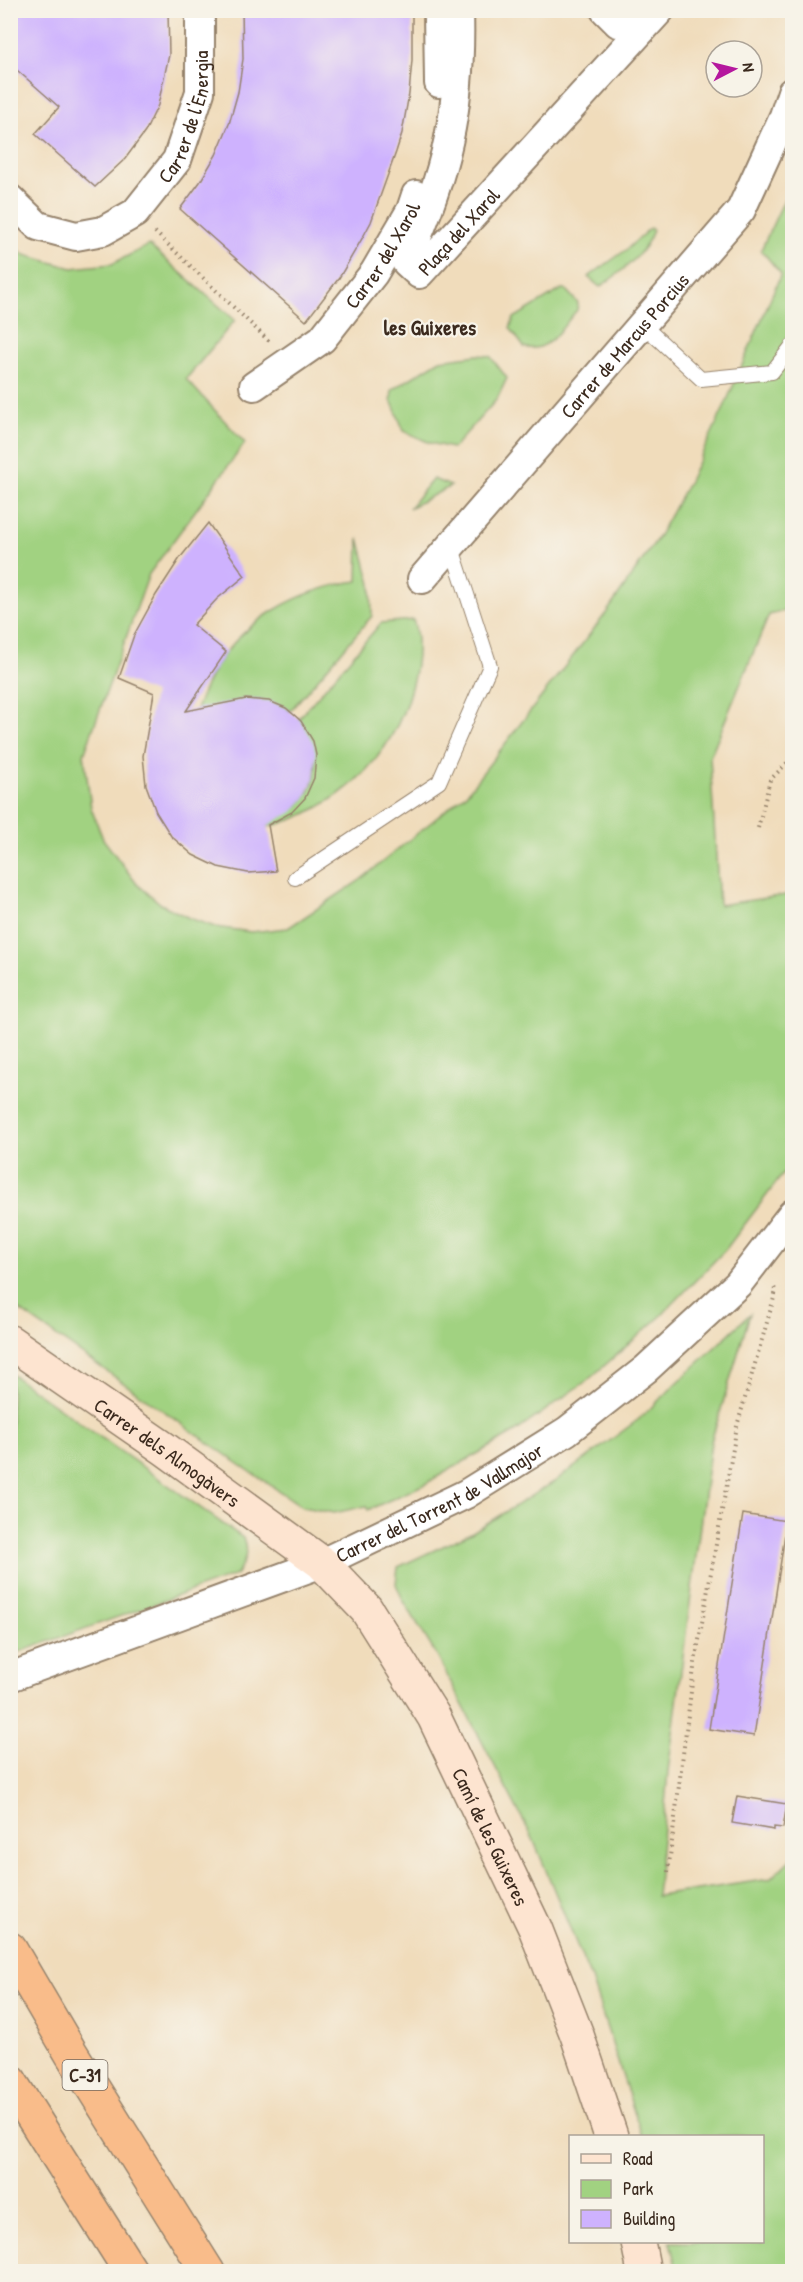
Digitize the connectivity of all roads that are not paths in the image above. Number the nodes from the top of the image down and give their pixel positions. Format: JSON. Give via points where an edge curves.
{"nodes":[{"id":1,"x":200,"y":10,"type":"edge"},
{"id":2,"x":438,"y":10,"type":"edge"},
{"id":3,"x":459,"y":10,"type":"edge"},
{"id":4,"x":605,"y":10,"type":"edge"},
{"id":5,"x":630,"y":10,"type":"edge"},
{"id":6,"x":660,"y":10,"type":"edge"},
{"id":7,"x":792,"y":92,"type":"edge"},
{"id":8,"x":10,"y":199,"type":"edge"},
{"id":9,"x":643,"y":325,"type":"junction"},
{"id":10,"x":792,"y":346,"type":"edge"},
{"id":11,"x":254,"y":387,"type":"dead end"},
{"id":12,"x":451,"y":545,"type":"junction"},
{"id":13,"x":422,"y":579,"type":"dead end"},
{"id":14,"x":295,"y":878,"type":"dead end"},
{"id":15,"x":792,"y":1214,"type":"edge"},
{"id":16,"x":10,"y":1342,"type":"edge"},
{"id":17,"x":322,"y":1563,"type":"junction"},
{"id":18,"x":10,"y":1677,"type":"edge"},
{"id":19,"x":10,"y":1949,"type":"edge"},
{"id":20,"x":10,"y":2082,"type":"edge"},
{"id":21,"x":611,"y":2135,"type":"edge"},
{"id":22,"x":638,"y":2243,"type":"edge"},
{"id":23,"x":131,"y":2271,"type":"edge"},
{"id":24,"x":208,"y":2271,"type":"edge"},
{"id":25,"x":644,"y":2271,"type":"edge"}],
"edges":[{"from":1,"to":8,"type":"street","name":"Carrer de l'Energia","via":[[200,92],[177,160],[135,213],[103,231],[76,236],[38,226]]},
{"from":2,"to":11,"type":"street","name":"Carrer del Xarol","via":[[440,66],[433,146],[411,210],[374,273],[322,339]]},
{"from":3,"to":6,"type":"street","name":"Plaça del Xarol","via":[[460,64],[448,147],[427,216],[406,262],[419,274]]},
{"from":4,"to":5,"type":"street","via":[[618,23]]},
{"from":7,"to":9,"type":"street","name":"Carrer de Marcus Porcius","via":[[741,210]]},
{"from":9,"to":10,"type":"lane","via":[[701,379],[772,372]]},
{"from":9,"to":12,"type":"street","name":"Carrer de Marcus Porcius"},
{"from":12,"to":13,"type":"street","name":"Carrer de Marcus Porcius"},
{"from":12,"to":14,"type":"lane","via":[[490,666],[439,782]]},
{"from":15,"to":17,"type":"street","name":"Carrer del Torrent de Vallmajor","via":[[738,1284],[646,1369],[567,1431],[466,1494]]},
{"from":16,"to":17,"type":"street","name":"Carrer dels Almogàvers"},
{"from":17,"to":18,"type":"street","name":"Carrer del Torrent de Vallmajor"},
{"from":17,"to":21,"type":"street","name":"Camí de les Guixeres","via":[[366,1609],[434,1717],[535,1928]]},
{"from":19,"to":24,"type":"highway","number":"C-31"},
{"from":20,"to":23,"type":"highway"},
{"from":22,"to":25,"type":"street"}]}
